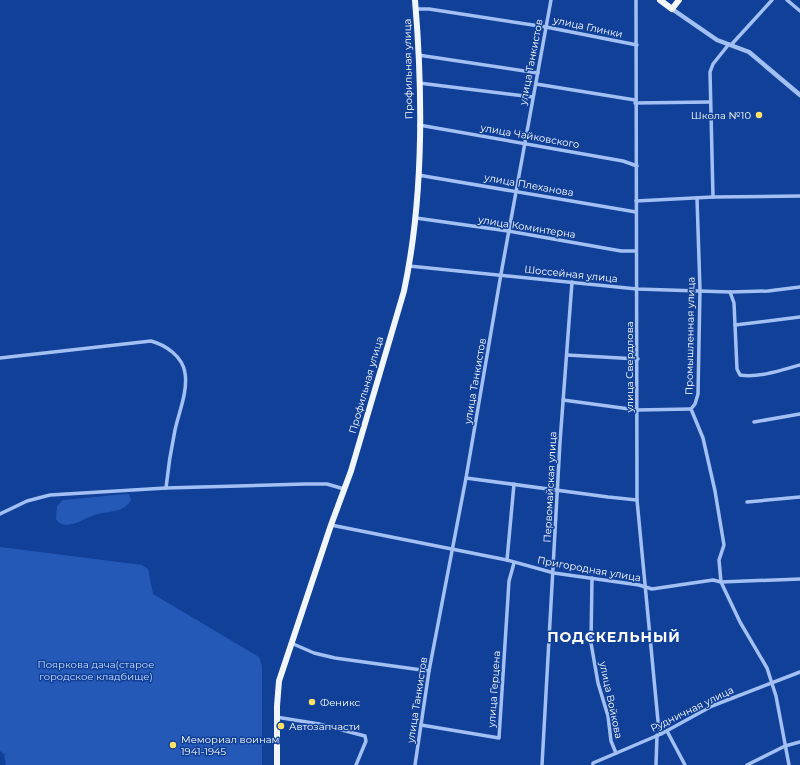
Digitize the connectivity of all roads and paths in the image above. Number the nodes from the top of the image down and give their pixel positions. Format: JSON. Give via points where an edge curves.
{"nodes":[{"id":1,"x":416,"y":0,"type":"edge"},
{"id":2,"x":551,"y":0,"type":"edge"},
{"id":3,"x":636,"y":0,"type":"edge"},
{"id":4,"x":660,"y":0,"type":"edge"},
{"id":5,"x":679,"y":0,"type":"edge"},
{"id":6,"x":772,"y":0,"type":"edge"},
{"id":7,"x":787,"y":0,"type":"edge"},
{"id":8,"x":416,"y":9,"type":"junction"},
{"id":9,"x":672,"y":9,"type":"junction"},
{"id":10,"x":800,"y":11,"type":"edge"},
{"id":11,"x":546,"y":27,"type":"junction"},
{"id":12,"x":637,"y":45,"type":"junction"},
{"id":13,"x":730,"y":45,"type":"junction"},
{"id":14,"x":418,"y":55,"type":"junction"},
{"id":15,"x":538,"y":73,"type":"junction"},
{"id":16,"x":419,"y":83,"type":"junction"},
{"id":17,"x":536,"y":84,"type":"junction"},
{"id":18,"x":800,"y":95,"type":"edge"},
{"id":19,"x":533,"y":97,"type":"junction"},
{"id":20,"x":635,"y":102,"type":"junction"},
{"id":21,"x":710,"y":102,"type":"junction"},
{"id":22,"x":419,"y":125,"type":"junction"},
{"id":23,"x":524,"y":144,"type":"junction"},
{"id":24,"x":637,"y":166,"type":"junction"},
{"id":25,"x":418,"y":176,"type":"junction"},
{"id":26,"x":516,"y":190,"type":"junction"},
{"id":27,"x":800,"y":196,"type":"edge"},
{"id":28,"x":713,"y":197,"type":"junction"},
{"id":29,"x":697,"y":198,"type":"junction"},
{"id":30,"x":636,"y":201,"type":"junction"},
{"id":31,"x":636,"y":212,"type":"junction"},
{"id":32,"x":416,"y":218,"type":"junction"},
{"id":33,"x":508,"y":231,"type":"junction"},
{"id":34,"x":635,"y":251,"type":"junction"},
{"id":35,"x":409,"y":266,"type":"junction"},
{"id":36,"x":501,"y":274,"type":"junction"},
{"id":37,"x":572,"y":282,"type":"junction"},
{"id":38,"x":800,"y":287,"type":"edge"},
{"id":39,"x":637,"y":289,"type":"junction"},
{"id":40,"x":700,"y":290,"type":"junction"},
{"id":41,"x":730,"y":292,"type":"junction"},
{"id":42,"x":800,"y":318,"type":"edge"},
{"id":43,"x":735,"y":325,"type":"junction"},
{"id":44,"x":567,"y":354,"type":"junction"},
{"id":45,"x":0,"y":358,"type":"edge"},
{"id":46,"x":638,"y":358,"type":"junction"},
{"id":47,"x":800,"y":365,"type":"edge"},
{"id":48,"x":564,"y":400,"type":"junction"},
{"id":49,"x":691,"y":409,"type":"junction"},
{"id":50,"x":637,"y":410,"type":"junction"},
{"id":51,"x":800,"y":414,"type":"edge"},
{"id":52,"x":754,"y":422,"type":"dead end"},
{"id":53,"x":466,"y":478,"type":"junction"},
{"id":54,"x":514,"y":484,"type":"junction"},
{"id":55,"x":166,"y":488,"type":"junction"},
{"id":56,"x":344,"y":489,"type":"junction"},
{"id":57,"x":558,"y":490,"type":"junction"},
{"id":58,"x":800,"y":497,"type":"edge"},
{"id":59,"x":637,"y":500,"type":"junction"},
{"id":60,"x":747,"y":502,"type":"dead end"},
{"id":61,"x":0,"y":514,"type":"edge"},
{"id":62,"x":331,"y":525,"type":"junction"},
{"id":63,"x":453,"y":549,"type":"junction"},
{"id":64,"x":508,"y":560,"type":"junction"},
{"id":65,"x":514,"y":563,"type":"junction"},
{"id":66,"x":554,"y":573,"type":"junction"},
{"id":67,"x":592,"y":578,"type":"junction"},
{"id":68,"x":800,"y":580,"type":"edge"},
{"id":69,"x":720,"y":582,"type":"junction"},
{"id":70,"x":646,"y":587,"type":"junction"},
{"id":71,"x":291,"y":643,"type":"junction"},
{"id":72,"x":429,"y":671,"type":"junction"},
{"id":73,"x":800,"y":672,"type":"edge"},
{"id":74,"x":773,"y":682,"type":"junction"},
{"id":75,"x":276,"y":717,"type":"junction"},
{"id":76,"x":421,"y":725,"type":"junction"},
{"id":77,"x":667,"y":730,"type":"junction"},
{"id":78,"x":659,"y":734,"type":"junction"},
{"id":79,"x":800,"y":742,"type":"edge"},
{"id":80,"x":785,"y":746,"type":"junction"},
{"id":81,"x":616,"y":754,"type":"junction"},
{"id":82,"x":593,"y":764,"type":"edge"},
{"id":83,"x":277,"y":765,"type":"edge"},
{"id":84,"x":356,"y":765,"type":"edge"},
{"id":85,"x":415,"y":765,"type":"edge"},
{"id":86,"x":542,"y":765,"type":"edge"},
{"id":87,"x":656,"y":765,"type":"edge"},
{"id":88,"x":685,"y":765,"type":"edge"},
{"id":89,"x":747,"y":765,"type":"edge"},
{"id":90,"x":789,"y":765,"type":"edge"}],
"edges":[{"from":1,"to":8,"type":"main road","name":"Профильная улица"},
{"from":2,"to":11,"type":"street","name":"улица Танкистов"},
{"from":3,"to":12,"type":"street","name":"улица Свердлова"},
{"from":4,"to":9,"type":"highway"},
{"from":5,"to":9,"type":"highway"},
{"from":6,"to":13,"type":"street"},
{"from":7,"to":10,"type":"street"},
{"from":8,"to":11,"type":"street","name":"улица Глинки"},
{"from":8,"to":14,"type":"main road","name":"Профильная улица"},
{"from":9,"to":13,"type":"street","via":[[708,35]]},
{"from":11,"to":12,"type":"street","name":"улица Глинки"},
{"from":11,"to":15,"type":"street","name":"улица Танкистов"},
{"from":12,"to":20,"type":"street","name":"улица Свердлова"},
{"from":13,"to":18,"type":"street","via":[[756,57]]},
{"from":13,"to":21,"type":"street","via":[[711,68]]},
{"from":14,"to":15,"type":"street"},
{"from":14,"to":16,"type":"main road","name":"Профильная улица"},
{"from":15,"to":17,"type":"street","name":"улица Танкистов"},
{"from":16,"to":19,"type":"street"},
{"from":16,"to":22,"type":"main road","name":"Профильная улица"},
{"from":17,"to":19,"type":"street","name":"улица Танкистов"},
{"from":17,"to":20,"type":"street"},
{"from":19,"to":23,"type":"street","name":"улица Танкистов"},
{"from":20,"to":21,"type":"street"},
{"from":20,"to":24,"type":"street","name":"улица Свердлова"},
{"from":21,"to":28,"type":"street"},
{"from":22,"to":23,"type":"street","name":"улица Чайковского"},
{"from":22,"to":25,"type":"main road","name":"Профильная улица"},
{"from":23,"to":24,"type":"street","name":"улица Чайковского","via":[[623,161]]},
{"from":23,"to":26,"type":"street","name":"улица Танкистов"},
{"from":24,"to":30,"type":"street","name":"улица Свердлова"},
{"from":25,"to":26,"type":"street","name":"улица Плеханова"},
{"from":25,"to":32,"type":"main road","name":"Профильная улица"},
{"from":26,"to":31,"type":"street","name":"улица Плеханова"},
{"from":26,"to":33,"type":"street","name":"улица Танкистов"},
{"from":27,"to":28,"type":"street"},
{"from":28,"to":29,"type":"street"},
{"from":29,"to":30,"type":"street"},
{"from":29,"to":40,"type":"street","name":"Промышленная улица"},
{"from":30,"to":31,"type":"street","name":"улица Свердлова"},
{"from":31,"to":34,"type":"street","name":"улица Свердлова"},
{"from":32,"to":33,"type":"street","name":"улица Коминтерна"},
{"from":32,"to":35,"type":"main road","name":"Профильная улица"},
{"from":33,"to":34,"type":"street","name":"улица Коминтерна","via":[[621,251]]},
{"from":33,"to":36,"type":"street","name":"улица Танкистов"},
{"from":34,"to":39,"type":"street","name":"улица Свердлова"},
{"from":35,"to":36,"type":"street","name":"Шоссейная улица"},
{"from":35,"to":56,"type":"main road","name":"Профильная улица","via":[[404,291]]},
{"from":36,"to":37,"type":"street","name":"Шоссейная улица"},
{"from":36,"to":53,"type":"street","name":"улица Танкистов"},
{"from":37,"to":39,"type":"street","name":"Шоссейная улица"},
{"from":37,"to":44,"type":"street","name":"Первомайская улица"},
{"from":38,"to":41,"type":"street","name":"Шоссейная улица"},
{"from":39,"to":40,"type":"street","name":"Шоссейная улица"},
{"from":39,"to":46,"type":"street","name":"улица Свердлова"},
{"from":40,"to":41,"type":"street","name":"Шоссейная улица"},
{"from":40,"to":49,"type":"street","name":"Промышленная улица","via":[[698,394]]},
{"from":41,"to":43,"type":"street","via":[[734,302]]},
{"from":42,"to":43,"type":"street"},
{"from":43,"to":47,"type":"street","via":[[740,375],[774,372]]},
{"from":44,"to":46,"type":"street"},
{"from":44,"to":48,"type":"street","name":"Первомайская улица"},
{"from":45,"to":55,"type":"street","via":[[151,341],[160,343],[171,351],[183,365],[186,382]]},
{"from":46,"to":50,"type":"street","name":"улица Свердлова"},
{"from":48,"to":50,"type":"street"},
{"from":48,"to":57,"type":"street","name":"Первомайская улица"},
{"from":49,"to":50,"type":"street"},
{"from":49,"to":69,"type":"street","name":"Промышленная улица","via":[[703,438],[715,491],[724,545],[719,560]]},
{"from":50,"to":59,"type":"street","name":"улица Свердлова"},
{"from":51,"to":52,"type":"street"},
{"from":53,"to":54,"type":"street"},
{"from":53,"to":63,"type":"street","name":"улица Танкистов"},
{"from":54,"to":57,"type":"street"},
{"from":54,"to":64,"type":"street"},
{"from":55,"to":56,"type":"street","via":[[327,484]]},
{"from":55,"to":61,"type":"street","via":[[43,496]]},
{"from":56,"to":62,"type":"main road","name":"Профильная улица"},
{"from":57,"to":59,"type":"street"},
{"from":57,"to":66,"type":"street","name":"Первомайская улица"},
{"from":58,"to":60,"type":"street"},
{"from":59,"to":70,"type":"street","name":"улица Свердлова"},
{"from":62,"to":63,"type":"street","name":"Пригородная улица"},
{"from":62,"to":71,"type":"main road","name":"Профильная улица"},
{"from":63,"to":64,"type":"street","name":"Пригородная улица"},
{"from":63,"to":72,"type":"street","name":"улица Танкистов"},
{"from":64,"to":65,"type":"street","name":"Пригородная улица"},
{"from":65,"to":66,"type":"street","name":"Пригородная улица"},
{"from":65,"to":76,"type":"street","name":"улица Герцена","via":[[509,581],[499,738]]},
{"from":66,"to":67,"type":"street","name":"Пригородная улица"},
{"from":66,"to":86,"type":"street","name":"Первомайская улица"},
{"from":67,"to":70,"type":"street","name":"Пригородная улица"},
{"from":67,"to":81,"type":"street","name":"улица Войкова","via":[[591,643],[598,683],[608,716],[611,741]]},
{"from":68,"to":69,"type":"street","name":"Пригородная улица"},
{"from":69,"to":70,"type":"street","name":"Пригородная улица","via":[[713,580],[652,589]]},
{"from":69,"to":74,"type":"street","name":"Промышленная улица"},
{"from":70,"to":78,"type":"street","name":"улица Свердлова"},
{"from":71,"to":72,"type":"street","via":[[314,653],[335,658]]},
{"from":71,"to":75,"type":"main road","name":"Профильная улица","via":[[279,680]]},
{"from":72,"to":76,"type":"street","name":"улица Танкистов"},
{"from":73,"to":74,"type":"street","name":"Рудничная улица"},
{"from":74,"to":77,"type":"street","name":"Рудничная улица","via":[[712,706]]},
{"from":74,"to":80,"type":"street","name":"Промышленная улица"},
{"from":75,"to":83,"type":"main road","name":"Профильная улица"},
{"from":75,"to":84,"type":"street","via":[[319,724],[365,736],[366,741]]},
{"from":76,"to":85,"type":"street","name":"улица Танкистов"},
{"from":77,"to":78,"type":"street","name":"Рудничная улица"},
{"from":77,"to":88,"type":"street"},
{"from":78,"to":81,"type":"street","name":"Рудничная улица"},
{"from":78,"to":87,"type":"street","name":"улица Свердлова"},
{"from":79,"to":80,"type":"street"},
{"from":80,"to":89,"type":"street"},
{"from":80,"to":90,"type":"street","name":"Промышленная улица"},
{"from":81,"to":82,"type":"street","name":"Рудничная улица"}]}
